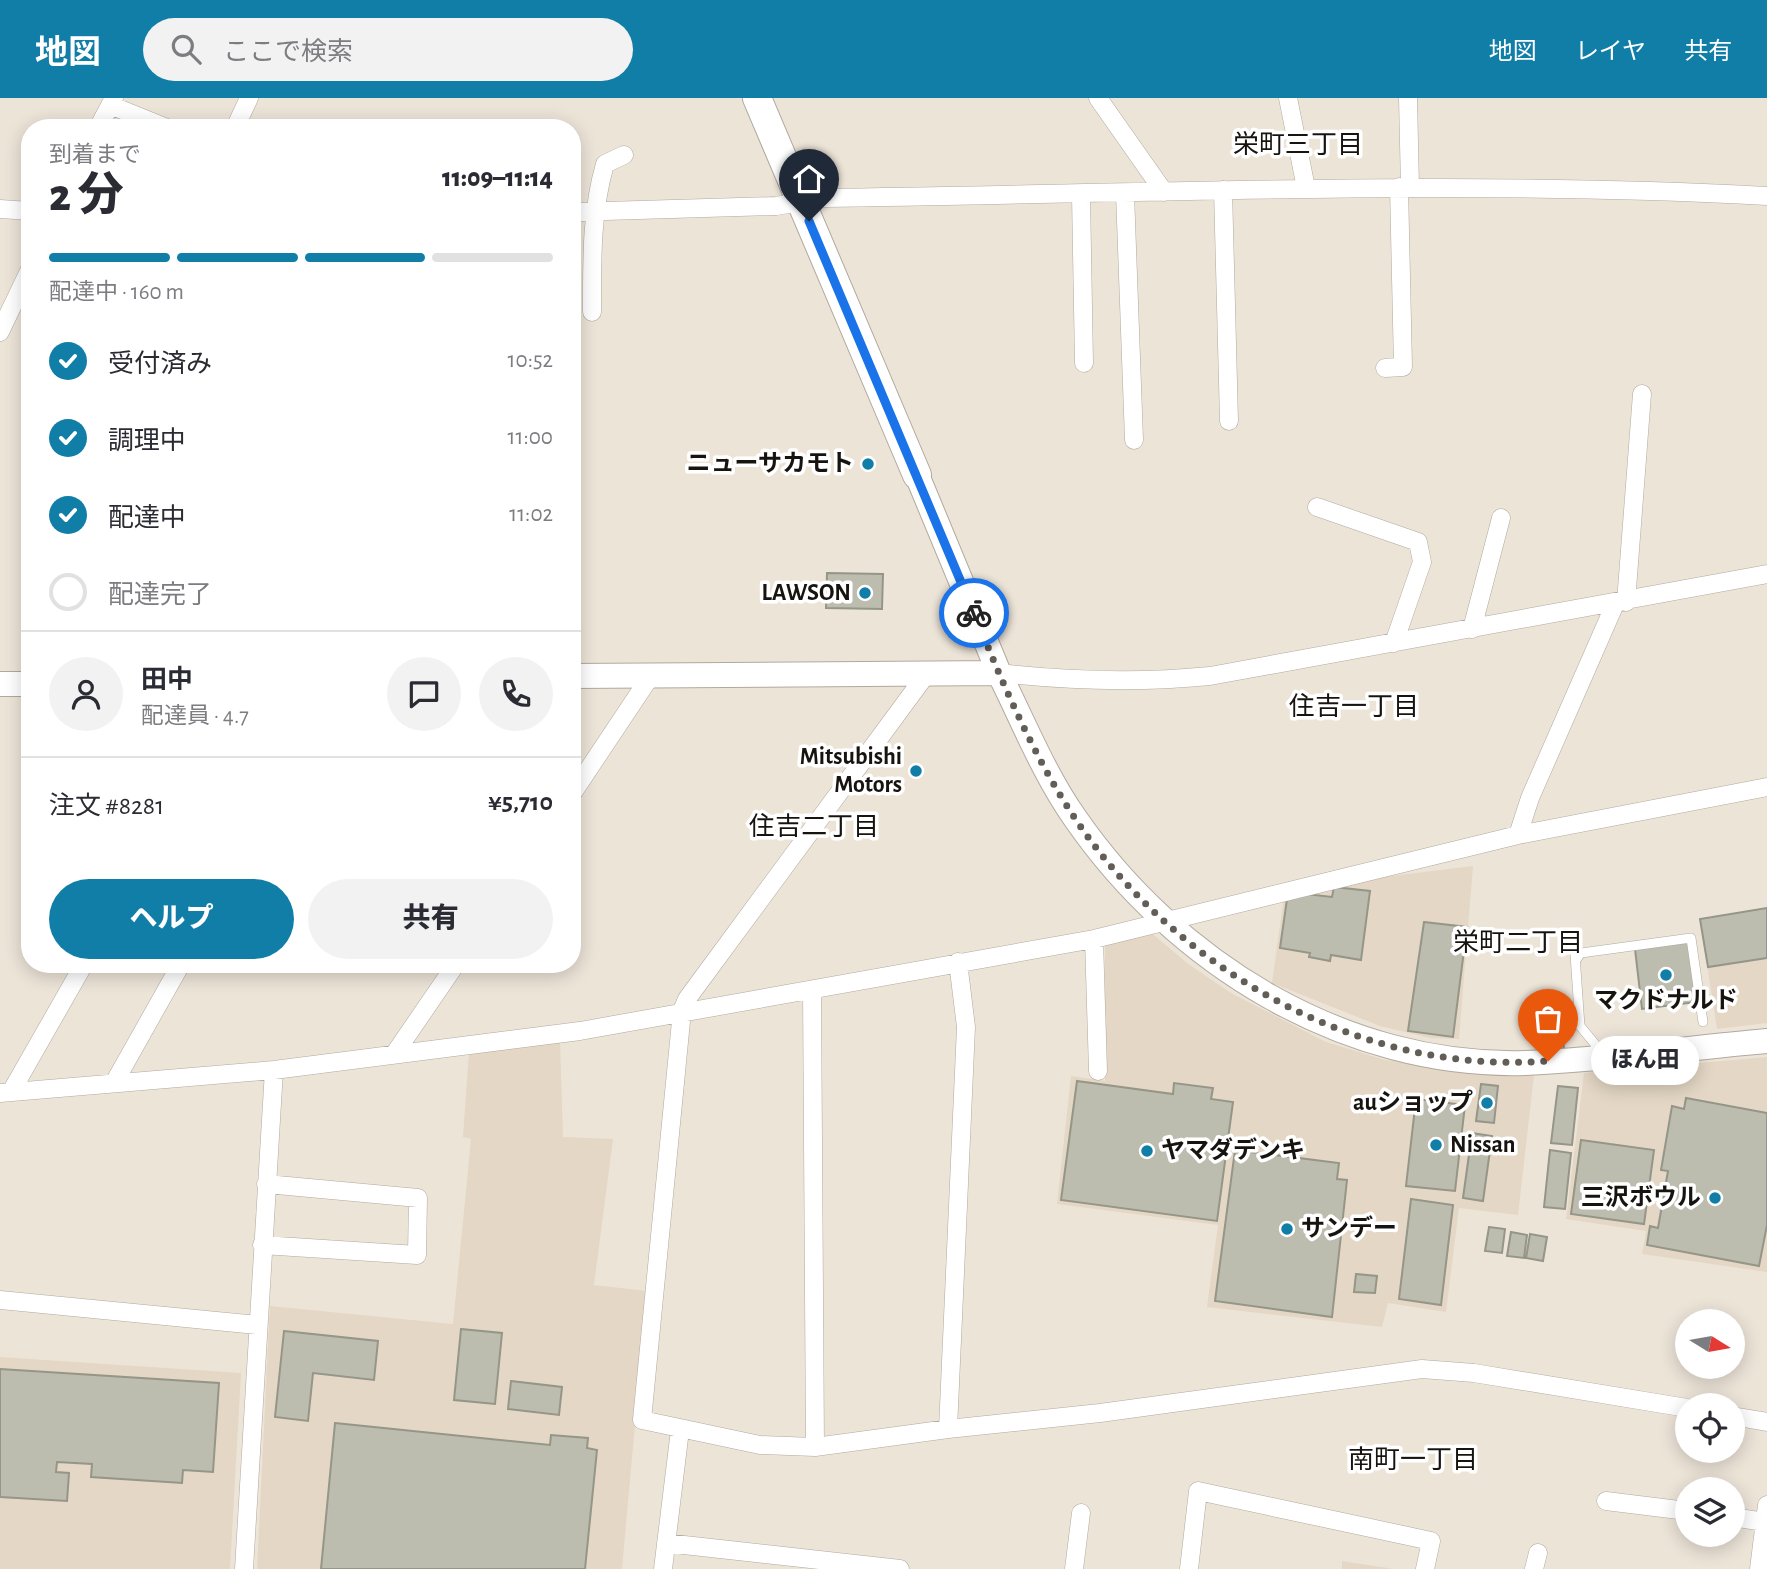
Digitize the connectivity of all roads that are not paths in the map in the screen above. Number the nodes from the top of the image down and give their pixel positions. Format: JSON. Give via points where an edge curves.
{"nodes":[{"id":1,"x":249,"y":98,"type":"edge"},
{"id":2,"x":757,"y":98,"type":"edge"},
{"id":3,"x":1098,"y":98,"type":"edge"},
{"id":4,"x":1288,"y":98,"type":"edge"},
{"id":5,"x":1408,"y":98,"type":"edge"},
{"id":6,"x":112,"y":102,"type":"edge"},
{"id":7,"x":103,"y":119,"type":"edge"},
{"id":8,"x":148,"y":119,"type":"edge"},
{"id":9,"x":239,"y":119,"type":"edge"},
{"id":10,"x":624,"y":155,"type":"dead end"},
{"id":11,"x":1405,"y":187,"type":"junction"},
{"id":12,"x":1306,"y":188,"type":"junction"},
{"id":13,"x":1223,"y":190,"type":"junction"},
{"id":14,"x":1164,"y":192,"type":"junction"},
{"id":15,"x":1125,"y":193,"type":"junction"},
{"id":16,"x":1081,"y":195,"type":"junction"},
{"id":17,"x":1767,"y":196,"type":"edge"},
{"id":18,"x":800,"y":200,"type":"junction"},
{"id":19,"x":0,"y":209,"type":"edge"},
{"id":20,"x":21,"y":210,"type":"edge"},
{"id":21,"x":598,"y":211,"type":"junction"},
{"id":22,"x":581,"y":212,"type":"edge"},
{"id":23,"x":21,"y":288,"type":"edge"},
{"id":24,"x":592,"y":312,"type":"dead end"},
{"id":25,"x":0,"y":332,"type":"edge"},
{"id":26,"x":1084,"y":363,"type":"dead end"},
{"id":27,"x":1385,"y":368,"type":"dead end"},
{"id":28,"x":1642,"y":394,"type":"dead end"},
{"id":29,"x":1230,"y":421,"type":"dead end"},
{"id":30,"x":1134,"y":440,"type":"dead end"},
{"id":31,"x":917,"y":475,"type":"joint"},
{"id":32,"x":1317,"y":507,"type":"dead end"},
{"id":33,"x":1501,"y":518,"type":"dead end"},
{"id":34,"x":1767,"y":574,"type":"edge"},
{"id":35,"x":1620,"y":603,"type":"junction"},
{"id":36,"x":1472,"y":629,"type":"junction"},
{"id":37,"x":1394,"y":643,"type":"junction"},
{"id":38,"x":928,"y":672,"type":"junction"},
{"id":39,"x":999,"y":673,"type":"junction"},
{"id":40,"x":652,"y":674,"type":"junction"},
{"id":41,"x":581,"y":676,"type":"edge"},
{"id":42,"x":0,"y":684,"type":"edge"},
{"id":43,"x":21,"y":684,"type":"edge"},
{"id":44,"x":581,"y":780,"type":"edge"},
{"id":45,"x":1767,"y":787,"type":"edge"},
{"id":46,"x":1518,"y":835,"type":"junction"},
{"id":47,"x":1166,"y":921,"type":"junction"},
{"id":48,"x":1094,"y":939,"type":"junction"},
{"id":49,"x":958,"y":962,"type":"junction"},
{"id":50,"x":79,"y":973,"type":"edge"},
{"id":51,"x":176,"y":973,"type":"edge"},
{"id":52,"x":450,"y":973,"type":"edge"},
{"id":53,"x":812,"y":989,"type":"junction"},
{"id":54,"x":682,"y":1011,"type":"junction"},
{"id":55,"x":1703,"y":1022,"type":"dead end"},
{"id":56,"x":1767,"y":1041,"type":"edge"},
{"id":57,"x":395,"y":1053,"type":"junction"},
{"id":58,"x":1596,"y":1057,"type":"junction"},
{"id":59,"x":274,"y":1070,"type":"junction"},
{"id":60,"x":1098,"y":1071,"type":"dead end"},
{"id":61,"x":114,"y":1083,"type":"junction"},
{"id":62,"x":6,"y":1093,"type":"edge"},
{"id":63,"x":266,"y":1184,"type":"junction"},
{"id":64,"x":262,"y":1245,"type":"junction"},
{"id":65,"x":0,"y":1300,"type":"edge"},
{"id":66,"x":257,"y":1325,"type":"junction"},
{"id":67,"x":1675,"y":1406,"type":"edge"},
{"id":68,"x":1745,"y":1418,"type":"edge"},
{"id":69,"x":1767,"y":1422,"type":"edge"},
{"id":70,"x":948,"y":1429,"type":"junction"},
{"id":71,"x":680,"y":1430,"type":"junction"},
{"id":72,"x":815,"y":1447,"type":"junction"},
{"id":73,"x":1606,"y":1500,"type":"dead end"},
{"id":74,"x":1675,"y":1509,"type":"edge"},
{"id":75,"x":1080,"y":1513,"type":"dead end"},
{"id":76,"x":1766,"y":1514,"type":"edge"},
{"id":77,"x":1745,"y":1516,"type":"edge"},
{"id":78,"x":666,"y":1543,"type":"junction"},
{"id":79,"x":244,"y":1569,"type":"edge"},
{"id":80,"x":663,"y":1569,"type":"edge"},
{"id":81,"x":900,"y":1569,"type":"edge"},
{"id":82,"x":1074,"y":1569,"type":"edge"},
{"id":83,"x":1189,"y":1569,"type":"edge"},
{"id":84,"x":1425,"y":1569,"type":"edge"},
{"id":85,"x":1759,"y":1569,"type":"edge"}],
"edges":[{"from":1,"to":9,"type":"street"},
{"from":2,"to":18,"type":"main road"},
{"from":3,"to":14,"type":"street"},
{"from":4,"to":12,"type":"street"},
{"from":5,"to":11,"type":"street"},
{"from":6,"to":7,"type":"street"},
{"from":6,"to":8,"type":"street"},
{"from":10,"to":21,"type":"street","via":[[604,164]]},
{"from":11,"to":12,"type":"street"},
{"from":11,"to":17,"type":"street","via":[[1648,189]]},
{"from":11,"to":27,"type":"street","via":[[1403,367]]},
{"from":12,"to":13,"type":"street"},
{"from":13,"to":14,"type":"street"},
{"from":13,"to":29,"type":"street"},
{"from":14,"to":15,"type":"street"},
{"from":15,"to":16,"type":"street"},
{"from":15,"to":30,"type":"street"},
{"from":16,"to":18,"type":"street"},
{"from":16,"to":26,"type":"street"},
{"from":18,"to":21,"type":"street","via":[[776,206]]},
{"from":18,"to":31,"type":"main road"},
{"from":19,"to":20,"type":"street"},
{"from":21,"to":22,"type":"street"},
{"from":21,"to":24,"type":"street","via":[[593,235]]},
{"from":23,"to":25,"type":"street"},
{"from":28,"to":35,"type":"street"},
{"from":31,"to":39,"type":"street"},
{"from":32,"to":37,"type":"street","via":[[1418,542],[1422,562]]},
{"from":33,"to":36,"type":"street"},
{"from":34,"to":35,"type":"street"},
{"from":35,"to":36,"type":"street"},
{"from":35,"to":46,"type":"street","via":[[1530,798]]},
{"from":36,"to":37,"type":"street"},
{"from":37,"to":39,"type":"street","via":[[1165,680],[1063,680]]},
{"from":38,"to":39,"type":"street"},
{"from":38,"to":40,"type":"street"},
{"from":38,"to":54,"type":"street"},
{"from":39,"to":47,"type":"street","via":[[1074,816],[1102,855]]},
{"from":40,"to":41,"type":"street"},
{"from":40,"to":44,"type":"street"},
{"from":42,"to":43,"type":"street"},
{"from":45,"to":46,"type":"street"},
{"from":46,"to":47,"type":"street"},
{"from":47,"to":48,"type":"street"},
{"from":47,"to":58,"type":"street","via":[[1236,978],[1359,1037],[1449,1058],[1523,1063]]},
{"from":48,"to":49,"type":"street"},
{"from":48,"to":60,"type":"street"},
{"from":49,"to":53,"type":"street"},
{"from":49,"to":70,"type":"street","via":[[967,1027]]},
{"from":50,"to":62,"type":"street"},
{"from":51,"to":61,"type":"street"},
{"from":52,"to":57,"type":"street"},
{"from":53,"to":54,"type":"street"},
{"from":53,"to":72,"type":"street"},
{"from":54,"to":57,"type":"street","via":[[580,1031]]},
{"from":54,"to":71,"type":"street","via":[[642,1420]]},
{"from":55,"to":58,"type":"lane","via":[[1691,939],[1581,953],[1576,960],[1580,1026],[1595,1044]]},
{"from":56,"to":58,"type":"street"},
{"from":57,"to":59,"type":"street"},
{"from":59,"to":61,"type":"street"},
{"from":59,"to":63,"type":"street"},
{"from":61,"to":62,"type":"street"},
{"from":63,"to":64,"type":"street"},
{"from":63,"to":64,"type":"street","via":[[418,1198],[417,1255]]},
{"from":64,"to":66,"type":"street"},
{"from":65,"to":66,"type":"street"},
{"from":66,"to":79,"type":"street"},
{"from":67,"to":70,"type":"street","via":[[1474,1373],[1422,1369]]},
{"from":68,"to":69,"type":"street"},
{"from":70,"to":72,"type":"street"},
{"from":71,"to":72,"type":"street","via":[[760,1445]]},
{"from":71,"to":78,"type":"street"},
{"from":73,"to":74,"type":"street"},
{"from":75,"to":82,"type":"street"},
{"from":76,"to":77,"type":"street"},
{"from":76,"to":85,"type":"street"},
{"from":78,"to":80,"type":"street"},
{"from":78,"to":81,"type":"street"},
{"from":83,"to":84,"type":"street","via":[[1198,1491],[1431,1541]]}]}
